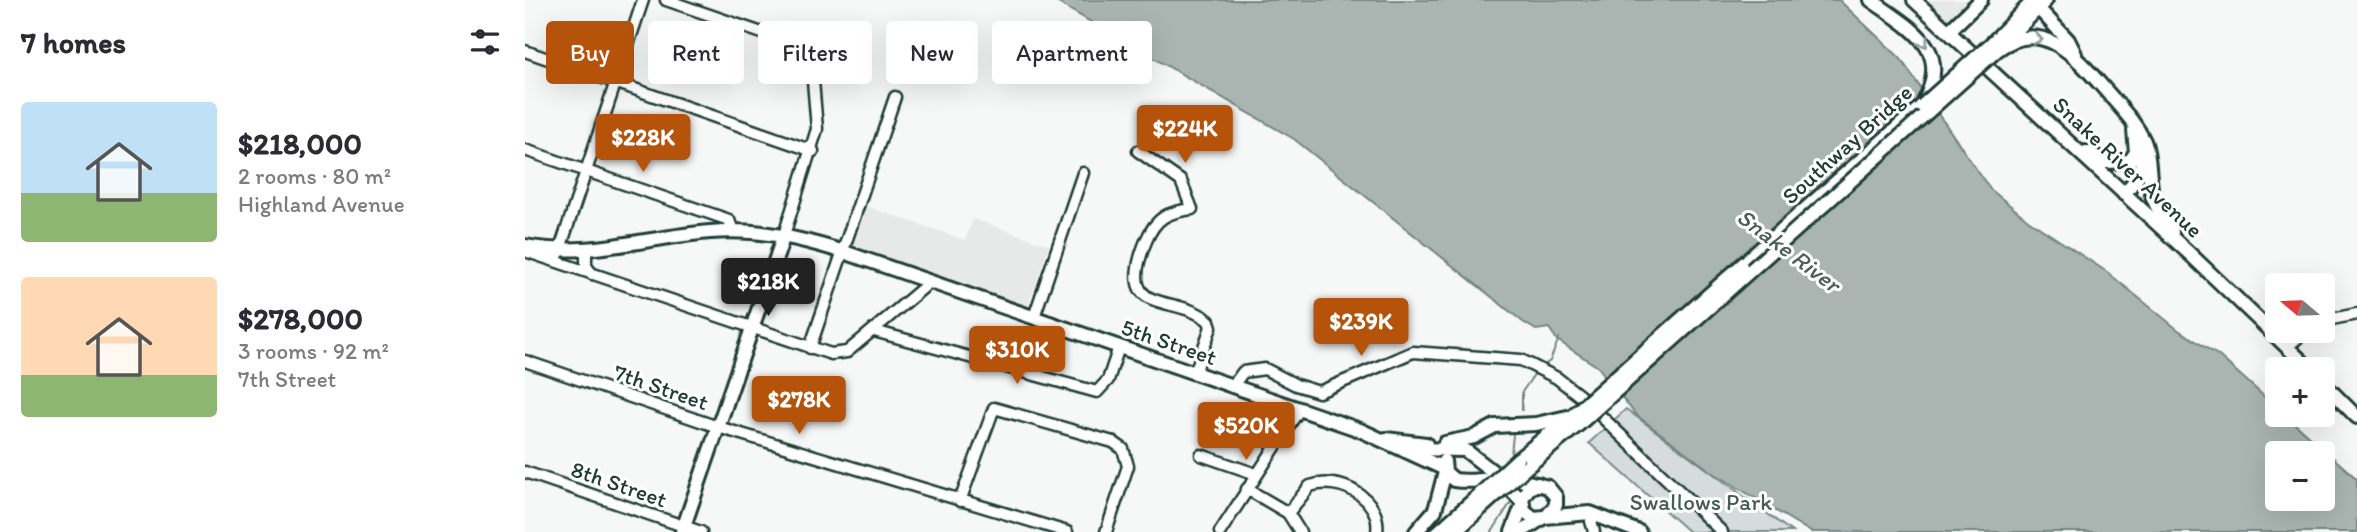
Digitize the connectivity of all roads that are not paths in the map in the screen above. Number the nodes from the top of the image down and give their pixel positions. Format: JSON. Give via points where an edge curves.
{"nodes":[{"id":1,"x":643,"y":0,"type":"edge"},
{"id":2,"x":666,"y":0,"type":"edge"},
{"id":3,"x":1871,"y":0,"type":"edge"},
{"id":4,"x":1914,"y":0,"type":"edge"},
{"id":5,"x":1981,"y":0,"type":"edge"},
{"id":6,"x":2053,"y":0,"type":"edge"},
{"id":7,"x":2036,"y":4,"type":"edge"},
{"id":8,"x":2054,"y":24,"type":"junction"},
{"id":9,"x":634,"y":27,"type":"edge"},
{"id":10,"x":1950,"y":30,"type":"junction"},
{"id":11,"x":1994,"y":46,"type":"junction"},
{"id":12,"x":525,"y":51,"type":"edge"},
{"id":13,"x":546,"y":58,"type":"edge"},
{"id":14,"x":2077,"y":58,"type":"junction"},
{"id":15,"x":615,"y":84,"type":"edge"},
{"id":16,"x":622,"y":84,"type":"edge"},
{"id":17,"x":895,"y":97,"type":"dead end"},
{"id":18,"x":1922,"y":106,"type":"junction"},
{"id":19,"x":2131,"y":120,"type":"junction"},
{"id":20,"x":2069,"y":141,"type":"junction"},
{"id":21,"x":2145,"y":143,"type":"junction"},
{"id":22,"x":525,"y":150,"type":"edge"},
{"id":23,"x":813,"y":151,"type":"junction"},
{"id":24,"x":1138,"y":151,"type":"dead end"},
{"id":25,"x":585,"y":170,"type":"junction"},
{"id":26,"x":1083,"y":173,"type":"dead end"},
{"id":27,"x":2124,"y":194,"type":"junction"},
{"id":28,"x":733,"y":231,"type":"junction"},
{"id":29,"x":784,"y":235,"type":"junction"},
{"id":30,"x":2177,"y":242,"type":"junction"},
{"id":31,"x":525,"y":249,"type":"edge"},
{"id":32,"x":586,"y":251,"type":"junction"},
{"id":33,"x":841,"y":251,"type":"junction"},
{"id":34,"x":558,"y":257,"type":"junction"},
{"id":35,"x":592,"y":274,"type":"junction"},
{"id":36,"x":930,"y":282,"type":"junction"},
{"id":37,"x":2357,"y":314,"type":"edge"},
{"id":38,"x":1034,"y":317,"type":"junction"},
{"id":39,"x":2335,"y":318,"type":"edge"},
{"id":40,"x":753,"y":328,"type":"junction"},
{"id":41,"x":874,"y":331,"type":"junction"},
{"id":42,"x":2291,"y":343,"type":"edge"},
{"id":43,"x":2287,"y":346,"type":"junction"},
{"id":44,"x":1119,"y":347,"type":"junction"},
{"id":45,"x":810,"y":348,"type":"junction"},
{"id":46,"x":2298,"y":357,"type":"edge"},
{"id":47,"x":525,"y":361,"type":"edge"},
{"id":48,"x":1195,"y":373,"type":"junction"},
{"id":49,"x":1232,"y":387,"type":"junction"},
{"id":50,"x":2335,"y":395,"type":"edge"},
{"id":51,"x":1299,"y":410,"type":"junction"},
{"id":52,"x":2357,"y":417,"type":"edge"},
{"id":53,"x":1576,"y":420,"type":"junction"},
{"id":54,"x":1519,"y":425,"type":"junction"},
{"id":55,"x":718,"y":427,"type":"junction"},
{"id":56,"x":1379,"y":438,"type":"junction"},
{"id":57,"x":1399,"y":441,"type":"junction"},
{"id":58,"x":1457,"y":450,"type":"junction"},
{"id":59,"x":1201,"y":455,"type":"dead end"},
{"id":60,"x":1444,"y":470,"type":"junction"},
{"id":61,"x":525,"y":472,"type":"edge"},
{"id":62,"x":1256,"y":474,"type":"junction"},
{"id":63,"x":1541,"y":484,"type":"junction"},
{"id":64,"x":1247,"y":489,"type":"junction"},
{"id":65,"x":1556,"y":497,"type":"junction"},
{"id":66,"x":960,"y":501,"type":"junction"},
{"id":67,"x":1479,"y":503,"type":"junction"},
{"id":68,"x":1522,"y":504,"type":"junction"},
{"id":69,"x":1576,"y":512,"type":"junction"},
{"id":70,"x":1288,"y":513,"type":"junction"},
{"id":71,"x":1597,"y":514,"type":"junction"},
{"id":72,"x":1544,"y":518,"type":"junction"},
{"id":73,"x":683,"y":529,"type":"edge"},
{"id":74,"x":701,"y":532,"type":"edge"},
{"id":75,"x":1067,"y":532,"type":"edge"},
{"id":76,"x":1106,"y":532,"type":"edge"},
{"id":77,"x":1220,"y":532,"type":"edge"},
{"id":78,"x":1300,"y":532,"type":"edge"},
{"id":79,"x":1377,"y":532,"type":"edge"},
{"id":80,"x":1416,"y":532,"type":"edge"},
{"id":81,"x":1438,"y":532,"type":"edge"},
{"id":82,"x":1455,"y":532,"type":"edge"},
{"id":83,"x":1512,"y":532,"type":"edge"},
{"id":84,"x":1521,"y":532,"type":"edge"},
{"id":85,"x":1594,"y":532,"type":"edge"},
{"id":86,"x":1639,"y":532,"type":"edge"},
{"id":87,"x":1722,"y":532,"type":"edge"}],
"edges":[{"from":1,"to":9,"type":"street"},
{"from":2,"to":23,"type":"street","via":[[797,44],[807,52],[813,64],[817,129]]},
{"from":3,"to":18,"type":"main road","one_way":true,"via":[[1916,32],[1929,48],[1934,78]]},
{"from":4,"to":10,"type":"main road","name":"Snake River Avenue"},
{"from":5,"to":10,"type":"main road"},
{"from":6,"to":8,"type":"main road"},
{"from":7,"to":8,"type":"main road"},
{"from":7,"to":11,"type":"main road"},
{"from":8,"to":14,"type":"main road"},
{"from":10,"to":20,"type":"main road","name":"Snake River Avenue"},
{"from":11,"to":14,"type":"main road","one_way":true,"via":[[2036,36]]},
{"from":11,"to":18,"type":"main road","name":"Southway Bridge","bridge":true},
{"from":11,"to":53,"type":"main road","name":"Southway Bridge","bridge":true},
{"from":12,"to":13,"type":"street"},
{"from":14,"to":19,"type":"main road"},
{"from":15,"to":25,"type":"street"},
{"from":16,"to":23,"type":"street"},
{"from":17,"to":33,"type":"street"},
{"from":18,"to":53,"type":"main road","name":"Southway Bridge","bridge":true},
{"from":19,"to":20,"type":"main road","via":[[2136,147],[2130,161],[2108,162]]},
{"from":19,"to":21,"type":"main road"},
{"from":20,"to":27,"type":"main road","name":"Snake River Avenue"},
{"from":21,"to":27,"type":"main road","via":[[2144,163]]},
{"from":21,"to":30,"type":"main road","via":[[2152,198]]},
{"from":22,"to":25,"type":"street"},
{"from":23,"to":29,"type":"street"},
{"from":24,"to":48,"type":"street","via":[[1181,181],[1192,209],[1164,215],[1158,221],[1142,251],[1138,281],[1149,299],[1209,321],[1212,327]]},
{"from":25,"to":28,"type":"street","via":[[729,220]]},
{"from":25,"to":34,"type":"street"},
{"from":26,"to":38,"type":"street"},
{"from":27,"to":30,"type":"main road","name":"Snake River Avenue"},
{"from":28,"to":29,"type":"main road","name":"5th Street"},
{"from":28,"to":32,"type":"main road","name":"5th Street"},
{"from":29,"to":33,"type":"main road","name":"5th Street"},
{"from":29,"to":40,"type":"main road"},
{"from":30,"to":43,"type":"main road","name":"Snake River Avenue"},
{"from":31,"to":34,"type":"main road","name":"5th Street"},
{"from":32,"to":34,"type":"main road","name":"5th Street"},
{"from":32,"to":35,"type":"street","via":[[586,266]]},
{"from":33,"to":36,"type":"main road","name":"5th Street"},
{"from":33,"to":45,"type":"street"},
{"from":34,"to":35,"type":"street"},
{"from":35,"to":40,"type":"street"},
{"from":36,"to":38,"type":"main road","name":"5th Street"},
{"from":36,"to":41,"type":"street"},
{"from":37,"to":39,"type":"street"},
{"from":38,"to":44,"type":"main road","name":"5th Street"},
{"from":40,"to":45,"type":"street"},
{"from":40,"to":55,"type":"main road"},
{"from":41,"to":44,"type":"street","via":[[1097,392],[1108,380]]},
{"from":41,"to":45,"type":"street","via":[[839,355]]},
{"from":42,"to":43,"type":"street"},
{"from":43,"to":46,"type":"main road","name":"Snake River Avenue"},
{"from":44,"to":48,"type":"main road","name":"5th Street"},
{"from":47,"to":55,"type":"street","name":"7th Street"},
{"from":48,"to":49,"type":"main road","name":"5th Street"},
{"from":49,"to":51,"type":"main road","name":"5th Street"},
{"from":49,"to":87,"type":"street","via":[[1243,372],[1265,369],[1319,392],[1413,352],[1521,360],[1580,396]]},
{"from":50,"to":52,"type":"main road"},
{"from":51,"to":56,"type":"main road","name":"5th Street"},
{"from":51,"to":62,"type":"street"},
{"from":53,"to":54,"type":"main road"},
{"from":53,"to":67,"type":"main road","bridge":true},
{"from":54,"to":57,"type":"main road","via":[[1495,426],[1474,437],[1443,443]]},
{"from":54,"to":58,"type":"main road"},
{"from":55,"to":66,"type":"street","name":"7th Street"},
{"from":55,"to":73,"type":"main road"},
{"from":56,"to":57,"type":"main road","name":"5th Street"},
{"from":56,"to":60,"type":"main road","name":"5th Street"},
{"from":57,"to":58,"type":"main road","name":"5th Street","via":[[1423,451]]},
{"from":58,"to":60,"type":"main road","via":[[1444,460]]},
{"from":58,"to":63,"type":"main road","via":[[1496,474]]},
{"from":59,"to":62,"type":"street"},
{"from":60,"to":68,"type":"main road","name":"5th Street","via":[[1454,480],[1489,479],[1509,486]]},
{"from":60,"to":80,"type":"main road","via":[[1435,510]]},
{"from":61,"to":73,"type":"street","name":"8th Street"},
{"from":62,"to":64,"type":"street"},
{"from":63,"to":65,"type":"main road"},
{"from":63,"to":68,"type":"main road","via":[[1529,488]]},
{"from":64,"to":70,"type":"street"},
{"from":64,"to":77,"type":"street"},
{"from":65,"to":69,"type":"main road"},
{"from":65,"to":72,"type":"main road","via":[[1555,509]]},
{"from":66,"to":75,"type":"street","name":"7th Street"},
{"from":66,"to":76,"type":"street","via":[[995,408],[1113,442],[1123,449],[1128,466]]},
{"from":67,"to":81,"type":"main road"},
{"from":67,"to":82,"type":"main road"},
{"from":68,"to":72,"type":"main road","via":[[1530,516]]},
{"from":68,"to":83,"type":"main road"},
{"from":69,"to":71,"type":"main road"},
{"from":69,"to":72,"type":"main road"},
{"from":70,"to":78,"type":"street"},
{"from":70,"to":79,"type":"street","via":[[1310,486],[1326,483],[1367,498],[1378,516]]},
{"from":71,"to":85,"type":"street","via":[[1591,521]]},
{"from":71,"to":86,"type":"main road"},
{"from":72,"to":84,"type":"main road"},
{"from":73,"to":74,"type":"street","name":"8th Street"}]}
